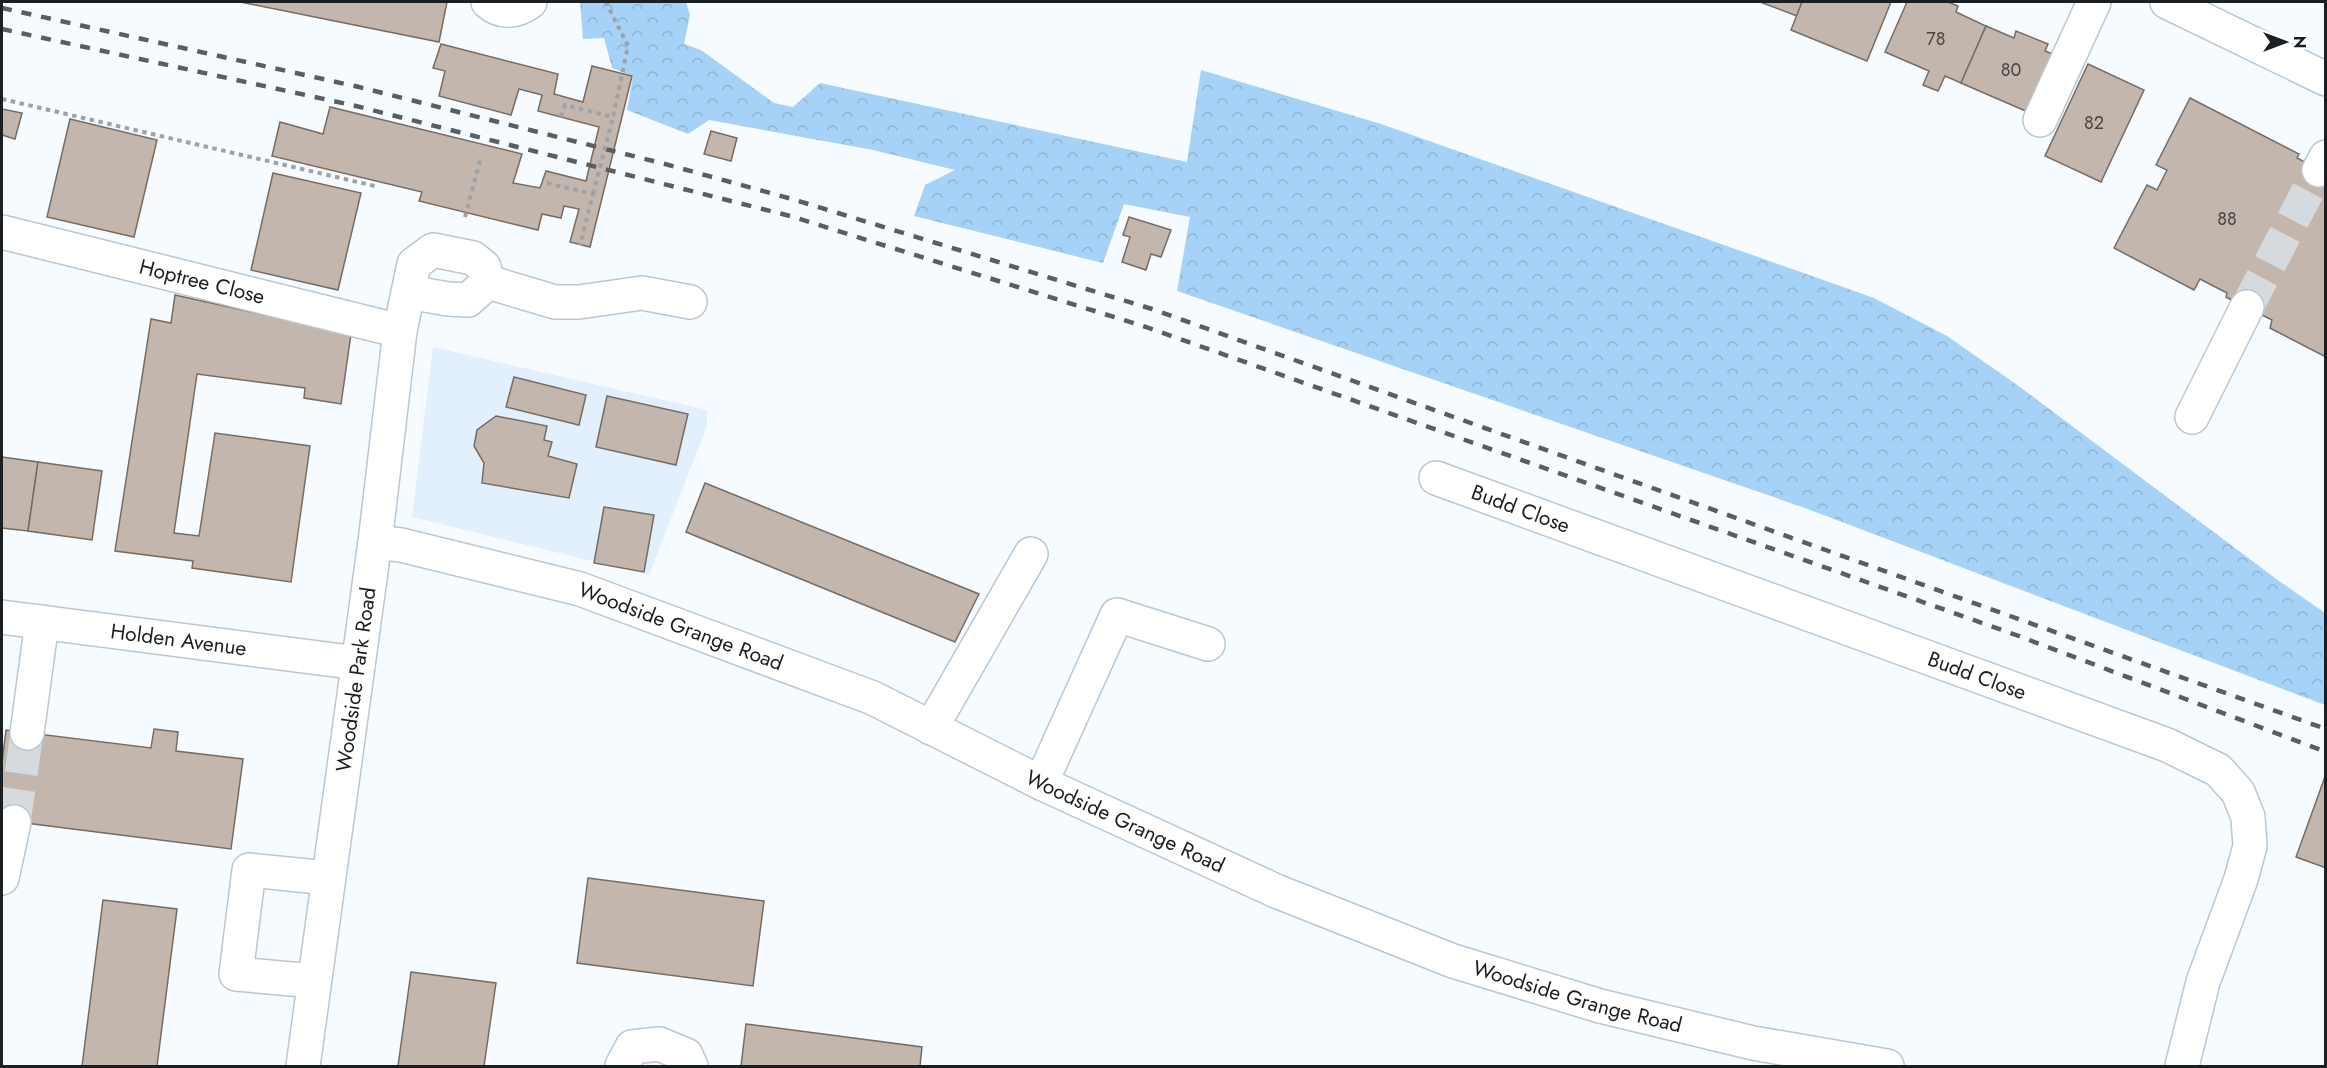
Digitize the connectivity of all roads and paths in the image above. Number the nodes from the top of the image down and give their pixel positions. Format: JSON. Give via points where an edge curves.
{"nodes":[{"id":1,"x":488,"y":2,"type":"edge"},
{"id":2,"x":530,"y":2,"type":"edge"},
{"id":3,"x":606,"y":2,"type":"edge"},
{"id":4,"x":2094,"y":2,"type":"edge"},
{"id":5,"x":2167,"y":2,"type":"edge"},
{"id":6,"x":2325,"y":79,"type":"edge"},
{"id":7,"x":2,"y":99,"type":"edge"},
{"id":8,"x":561,"y":117,"type":"dead end"},
{"id":9,"x":613,"y":117,"type":"junction"},
{"id":10,"x":2040,"y":120,"type":"dead end"},
{"id":11,"x":481,"y":157,"type":"dead end"},
{"id":12,"x":547,"y":183,"type":"dead end"},
{"id":13,"x":379,"y":187,"type":"dead end"},
{"id":14,"x":593,"y":195,"type":"junction"},
{"id":15,"x":465,"y":217,"type":"dead end"},
{"id":16,"x":2,"y":232,"type":"edge"},
{"id":17,"x":580,"y":245,"type":"dead end"},
{"id":18,"x":489,"y":282,"type":"junction"},
{"id":19,"x":408,"y":292,"type":"junction"},
{"id":20,"x":690,"y":302,"type":"dead end"},
{"id":21,"x":2247,"y":307,"type":"tunnel mouth"},
{"id":22,"x":400,"y":331,"type":"junction"},
{"id":23,"x":2192,"y":417,"type":"dead end"},
{"id":24,"x":1436,"y":478,"type":"dead end"},
{"id":25,"x":375,"y":542,"type":"junction"},
{"id":26,"x":1031,"y":554,"type":"dead end"},
{"id":27,"x":2,"y":617,"type":"edge"},
{"id":28,"x":42,"y":621,"type":"junction"},
{"id":29,"x":1208,"y":644,"type":"dead end"},
{"id":30,"x":358,"y":663,"type":"junction"},
{"id":31,"x":931,"y":728,"type":"junction"},
{"id":32,"x":27,"y":733,"type":"tunnel mouth"},
{"id":33,"x":1041,"y":783,"type":"junction"},
{"id":34,"x":14,"y":822,"type":"tunnel mouth"},
{"id":35,"x":328,"y":878,"type":"junction"},
{"id":36,"x":2,"y":879,"type":"edge"},
{"id":37,"x":314,"y":981,"type":"junction"},
{"id":38,"x":303,"y":1066,"type":"edge"},
{"id":39,"x":622,"y":1066,"type":"edge"},
{"id":40,"x":691,"y":1066,"type":"edge"},
{"id":41,"x":1887,"y":1066,"type":"edge"},
{"id":42,"x":2182,"y":1066,"type":"edge"}],
"edges":[{"from":1,"to":2,"type":"street","via":[[502,10],[512,10]]},
{"from":3,"to":9,"type":"path","via":[[628,46]]},
{"from":4,"to":10,"type":"street"},
{"from":5,"to":6,"type":"street"},
{"from":7,"to":13,"type":"path"},
{"from":8,"to":9,"type":"path","via":[[565,105]]},
{"from":9,"to":14,"type":"path","bridge":true},
{"from":11,"to":15,"type":"path"},
{"from":12,"to":14,"type":"path"},
{"from":14,"to":17,"type":"path"},
{"from":16,"to":22,"type":"street","name":"Hoptree Close"},
{"from":18,"to":19,"type":"street","via":[[468,300]]},
{"from":18,"to":19,"type":"street","name":"Woodside Park Road","via":[[484,267],[473,258],[433,250],[414,264]]},
{"from":18,"to":20,"type":"street","via":[[555,302],[642,293]]},
{"from":19,"to":22,"type":"street","name":"Woodside Park Road"},
{"from":21,"to":23,"type":"street"},
{"from":22,"to":25,"type":"street","name":"Woodside Park Road"},
{"from":24,"to":42,"type":"street","name":"Budd Close","via":[[2167,746],[2218,770],[2238,792],[2248,817],[2250,846],[2204,982]]},
{"from":25,"to":30,"type":"street","name":"Woodside Park Road"},
{"from":25,"to":31,"type":"street","name":"Woodside Grange Road","via":[[580,589],[873,698]]},
{"from":26,"to":31,"type":"street"},
{"from":27,"to":28,"type":"street","name":"Holden Avenue"},
{"from":28,"to":30,"type":"street","name":"Holden Avenue"},
{"from":28,"to":32,"type":"street"},
{"from":29,"to":33,"type":"street","via":[[1117,615]]},
{"from":30,"to":35,"type":"street","name":"Woodside Park Road"},
{"from":31,"to":33,"type":"street","name":"Woodside Grange Road"},
{"from":33,"to":41,"type":"street","name":"Woodside Grange Road","via":[[1276,891],[1453,961],[1611,1009],[1753,1043]]},
{"from":34,"to":36,"type":"street"},
{"from":35,"to":37,"type":"street","name":"Woodside Park Road"},
{"from":35,"to":37,"type":"street","via":[[249,870],[236,974]]},
{"from":37,"to":38,"type":"street","name":"Woodside Park Road"},
{"from":39,"to":40,"type":"street","via":[[632,1047],[659,1044],[686,1055]]}]}
